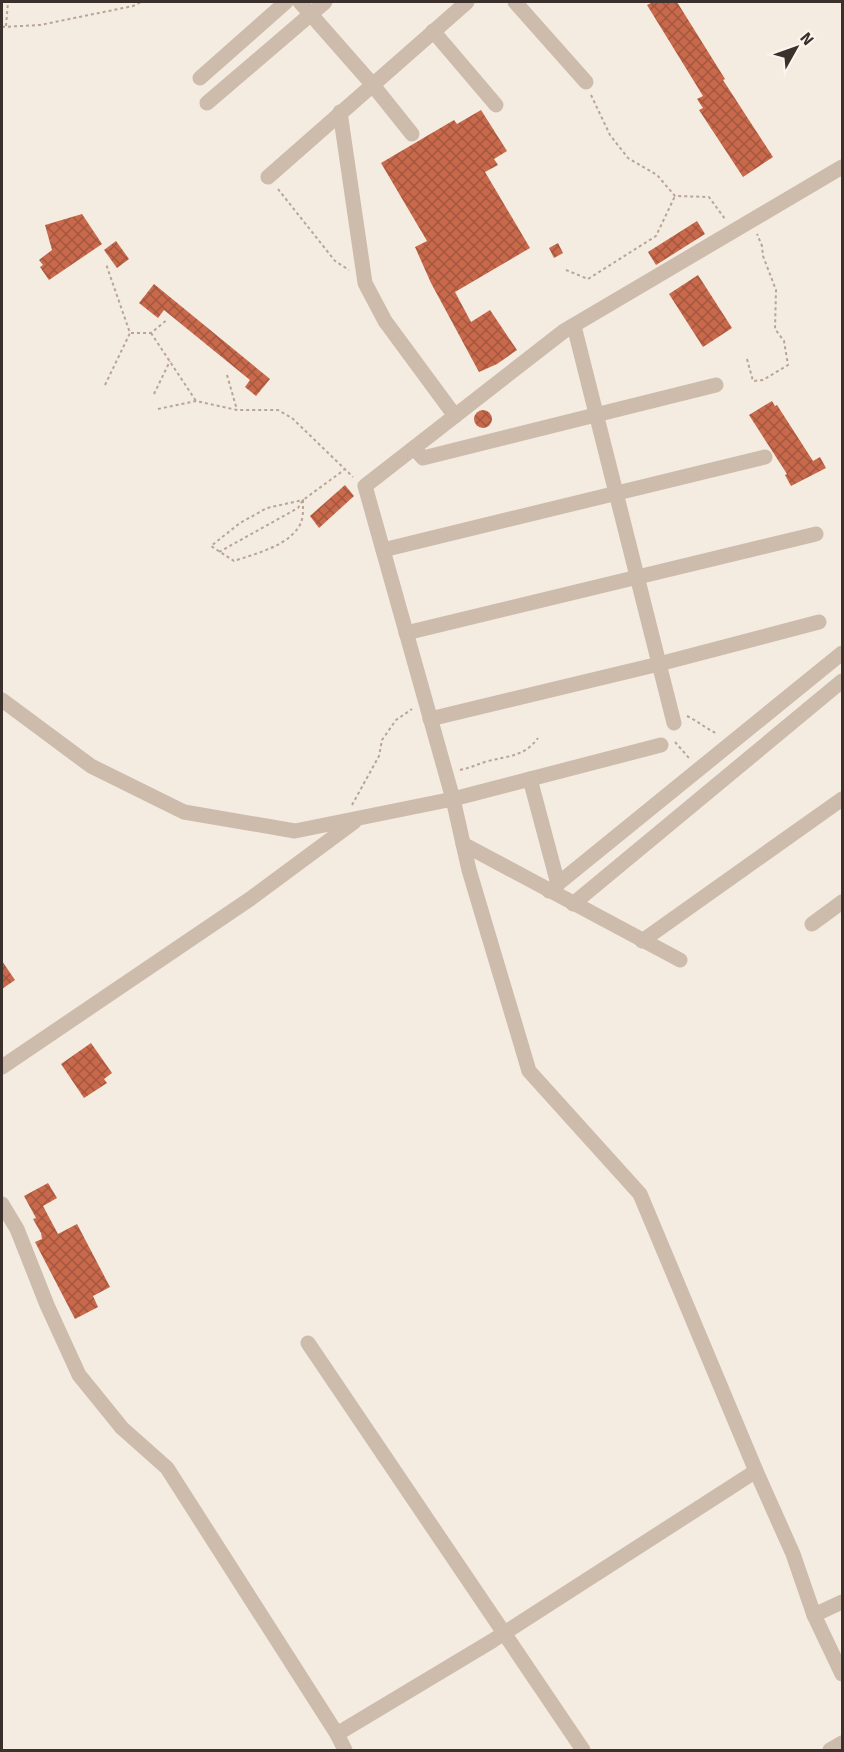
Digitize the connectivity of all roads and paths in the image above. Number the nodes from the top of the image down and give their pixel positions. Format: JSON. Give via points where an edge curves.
{"nodes":[{"id":1,"x":8,"y":2,"type":"edge"},
{"id":2,"x":141,"y":2,"type":"edge"},
{"id":3,"x":286,"y":2,"type":"edge"},
{"id":4,"x":300,"y":2,"type":"edge"},
{"id":5,"x":325,"y":2,"type":"edge"},
{"id":6,"x":467,"y":2,"type":"edge"},
{"id":7,"x":515,"y":2,"type":"edge"},
{"id":8,"x":310,"y":14,"type":"junction"},
{"id":9,"x":3,"y":27,"type":"edge"},
{"id":10,"x":433,"y":31,"type":"junction"},
{"id":11,"x":200,"y":78,"type":"dead end"},
{"id":12,"x":586,"y":82,"type":"joint"},
{"id":13,"x":372,"y":84,"type":"junction"},
{"id":14,"x":207,"y":103,"type":"dead end"},
{"id":15,"x":496,"y":105,"type":"dead end"},
{"id":16,"x":340,"y":112,"type":"junction"},
{"id":17,"x":412,"y":134,"type":"dead end"},
{"id":18,"x":843,"y":167,"type":"edge"},
{"id":19,"x":268,"y":177,"type":"joint"},
{"id":20,"x":675,"y":195,"type":"junction"},
{"id":21,"x":751,"y":221,"type":"junction"},
{"id":22,"x":734,"y":231,"type":"junction"},
{"id":23,"x":106,"y":264,"type":"dead end"},
{"id":24,"x":566,"y":270,"type":"dead end"},
{"id":25,"x":366,"y":283,"type":"junction"},
{"id":26,"x":168,"y":319,"type":"dead end"},
{"id":27,"x":574,"y":326,"type":"junction"},
{"id":28,"x":130,"y":333,"type":"junction"},
{"id":29,"x":151,"y":333,"type":"junction"},
{"id":30,"x":747,"y":359,"type":"dead end"},
{"id":31,"x":170,"y":361,"type":"junction"},
{"id":32,"x":227,"y":375,"type":"dead end"},
{"id":33,"x":105,"y":385,"type":"dead end"},
{"id":34,"x":716,"y":385,"type":"dead end"},
{"id":35,"x":154,"y":394,"type":"dead end"},
{"id":36,"x":196,"y":401,"type":"junction"},
{"id":37,"x":159,"y":409,"type":"dead end"},
{"id":38,"x":237,"y":410,"type":"junction"},
{"id":39,"x":596,"y":415,"type":"junction"},
{"id":40,"x":455,"y":416,"type":"junction"},
{"id":41,"x":414,"y":448,"type":"junction"},
{"id":42,"x":765,"y":457,"type":"dead end"},
{"id":43,"x":616,"y":493,"type":"junction"},
{"id":44,"x":303,"y":500,"type":"junction"},
{"id":45,"x":816,"y":534,"type":"dead end"},
{"id":46,"x":383,"y":550,"type":"junction"},
{"id":47,"x":219,"y":552,"type":"junction"},
{"id":48,"x":637,"y":578,"type":"junction"},
{"id":49,"x":819,"y":622,"type":"dead end"},
{"id":50,"x":406,"y":633,"type":"junction"},
{"id":51,"x":840,"y":662,"type":"edge"},
{"id":52,"x":659,"y":664,"type":"junction"},
{"id":53,"x":843,"y":681,"type":"edge"},
{"id":54,"x":2,"y":700,"type":"edge"},
{"id":55,"x":429,"y":713,"type":"junction"},
{"id":56,"x":673,"y":717,"type":"junction"},
{"id":57,"x":538,"y":738,"type":"dead end"},
{"id":58,"x":734,"y":741,"type":"junction"},
{"id":59,"x":661,"y":745,"type":"dead end"},
{"id":60,"x":699,"y":769,"type":"junction"},
{"id":61,"x":446,"y":774,"type":"junction"},
{"id":62,"x":530,"y":779,"type":"junction"},
{"id":63,"x":453,"y":799,"type":"junction"},
{"id":64,"x":843,"y":799,"type":"edge"},
{"id":65,"x":358,"y":818,"type":"junction"},
{"id":66,"x":343,"y":821,"type":"junction"},
{"id":67,"x":463,"y":844,"type":"junction"},
{"id":68,"x":553,"y":888,"type":"junction"},
{"id":69,"x":843,"y":903,"type":"edge"},
{"id":70,"x":573,"y":904,"type":"junction"},
{"id":71,"x":812,"y":924,"type":"dead end"},
{"id":72,"x":642,"y":941,"type":"junction"},
{"id":73,"x":680,"y":960,"type":"dead end"},
{"id":74,"x":2,"y":1067,"type":"edge"},
{"id":75,"x":2,"y":1204,"type":"edge"},
{"id":76,"x":308,"y":1343,"type":"dead end"},
{"id":77,"x":756,"y":1471,"type":"junction"},
{"id":78,"x":843,"y":1602,"type":"edge"},
{"id":79,"x":814,"y":1615,"type":"junction"},
{"id":80,"x":504,"y":1632,"type":"junction"},
{"id":81,"x":843,"y":1674,"type":"edge"},
{"id":82,"x":337,"y":1734,"type":"junction"},
{"id":83,"x":843,"y":1743,"type":"edge"},
{"id":84,"x":345,"y":1750,"type":"edge"},
{"id":85,"x":583,"y":1750,"type":"edge"},
{"id":86,"x":830,"y":1750,"type":"edge"}],
"edges":[{"from":1,"to":9,"type":"path"},
{"from":2,"to":9,"type":"path","via":[[40,25]]},
{"from":3,"to":11,"type":"street"},
{"from":4,"to":8,"type":"street"},
{"from":5,"to":8,"type":"street"},
{"from":6,"to":10,"type":"street"},
{"from":7,"to":12,"type":"street"},
{"from":8,"to":13,"type":"street"},
{"from":8,"to":14,"type":"street"},
{"from":10,"to":13,"type":"street"},
{"from":10,"to":15,"type":"street"},
{"from":12,"to":20,"type":"path","via":[[610,135],[628,158],[657,175]]},
{"from":13,"to":16,"type":"street"},
{"from":13,"to":17,"type":"street"},
{"from":16,"to":19,"type":"street"},
{"from":16,"to":25,"type":"street"},
{"from":18,"to":21,"type":"street"},
{"from":19,"to":25,"type":"path","via":[[335,261]]},
{"from":20,"to":22,"type":"path","via":[[709,197]]},
{"from":20,"to":24,"type":"path","via":[[656,236],[588,279]]},
{"from":21,"to":22,"type":"street"},
{"from":21,"to":30,"type":"path","via":[[776,290],[776,329],[784,341],[788,365],[763,380],[753,381]]},
{"from":22,"to":27,"type":"street"},
{"from":23,"to":28,"type":"path"},
{"from":25,"to":40,"type":"street","via":[[385,321]]},
{"from":26,"to":29,"type":"path"},
{"from":27,"to":39,"type":"street"},
{"from":27,"to":40,"type":"street"},
{"from":28,"to":29,"type":"path"},
{"from":28,"to":33,"type":"path"},
{"from":29,"to":31,"type":"path"},
{"from":31,"to":35,"type":"path"},
{"from":31,"to":36,"type":"path"},
{"from":32,"to":38,"type":"path"},
{"from":34,"to":39,"type":"street"},
{"from":36,"to":37,"type":"path"},
{"from":36,"to":38,"type":"path"},
{"from":38,"to":44,"type":"path","via":[[278,410],[292,418],[344,470]]},
{"from":39,"to":41,"type":"street","via":[[423,458]]},
{"from":39,"to":43,"type":"street"},
{"from":40,"to":41,"type":"street"},
{"from":41,"to":46,"type":"street","via":[[365,486]]},
{"from":42,"to":43,"type":"street"},
{"from":43,"to":46,"type":"street"},
{"from":43,"to":48,"type":"street"},
{"from":44,"to":47,"type":"path","via":[[298,508]]},
{"from":44,"to":47,"type":"path","via":[[267,508],[240,523],[211,546]]},
{"from":44,"to":47,"type":"path","via":[[298,529],[278,544],[234,561]]},
{"from":45,"to":48,"type":"street"},
{"from":46,"to":50,"type":"street"},
{"from":48,"to":50,"type":"street"},
{"from":48,"to":52,"type":"street"},
{"from":49,"to":52,"type":"street"},
{"from":50,"to":55,"type":"street"},
{"from":51,"to":58,"type":"street"},
{"from":52,"to":55,"type":"street"},
{"from":52,"to":56,"type":"street"},
{"from":53,"to":70,"type":"street"},
{"from":54,"to":66,"type":"street","via":[[91,766],[184,812],[295,831]]},
{"from":55,"to":61,"type":"street"},
{"from":55,"to":66,"type":"path","via":[[411,709],[396,720],[382,740],[379,756]]},
{"from":56,"to":58,"type":"path","via":[[689,717]]},
{"from":56,"to":60,"type":"path","via":[[674,741]]},
{"from":57,"to":61,"type":"path","via":[[531,748],[512,756]]},
{"from":58,"to":60,"type":"street"},
{"from":59,"to":62,"type":"street"},
{"from":60,"to":68,"type":"street"},
{"from":61,"to":63,"type":"street"},
{"from":62,"to":63,"type":"street"},
{"from":62,"to":68,"type":"street"},
{"from":63,"to":65,"type":"street"},
{"from":63,"to":67,"type":"street"},
{"from":64,"to":72,"type":"street"},
{"from":65,"to":66,"type":"street"},
{"from":65,"to":74,"type":"street","via":[[250,899]]},
{"from":67,"to":68,"type":"street"},
{"from":67,"to":77,"type":"street","via":[[529,1071],[639,1194]]},
{"from":68,"to":70,"type":"street"},
{"from":69,"to":71,"type":"street"},
{"from":70,"to":72,"type":"street"},
{"from":72,"to":73,"type":"street"},
{"from":75,"to":82,"type":"street","via":[[17,1229],[79,1375],[122,1428],[167,1468]]},
{"from":76,"to":80,"type":"street"},
{"from":77,"to":79,"type":"street","via":[[793,1554]]},
{"from":77,"to":80,"type":"street"},
{"from":78,"to":79,"type":"street"},
{"from":79,"to":81,"type":"street"},
{"from":80,"to":82,"type":"street"},
{"from":80,"to":85,"type":"street"},
{"from":82,"to":84,"type":"street"},
{"from":83,"to":86,"type":"street"}]}
